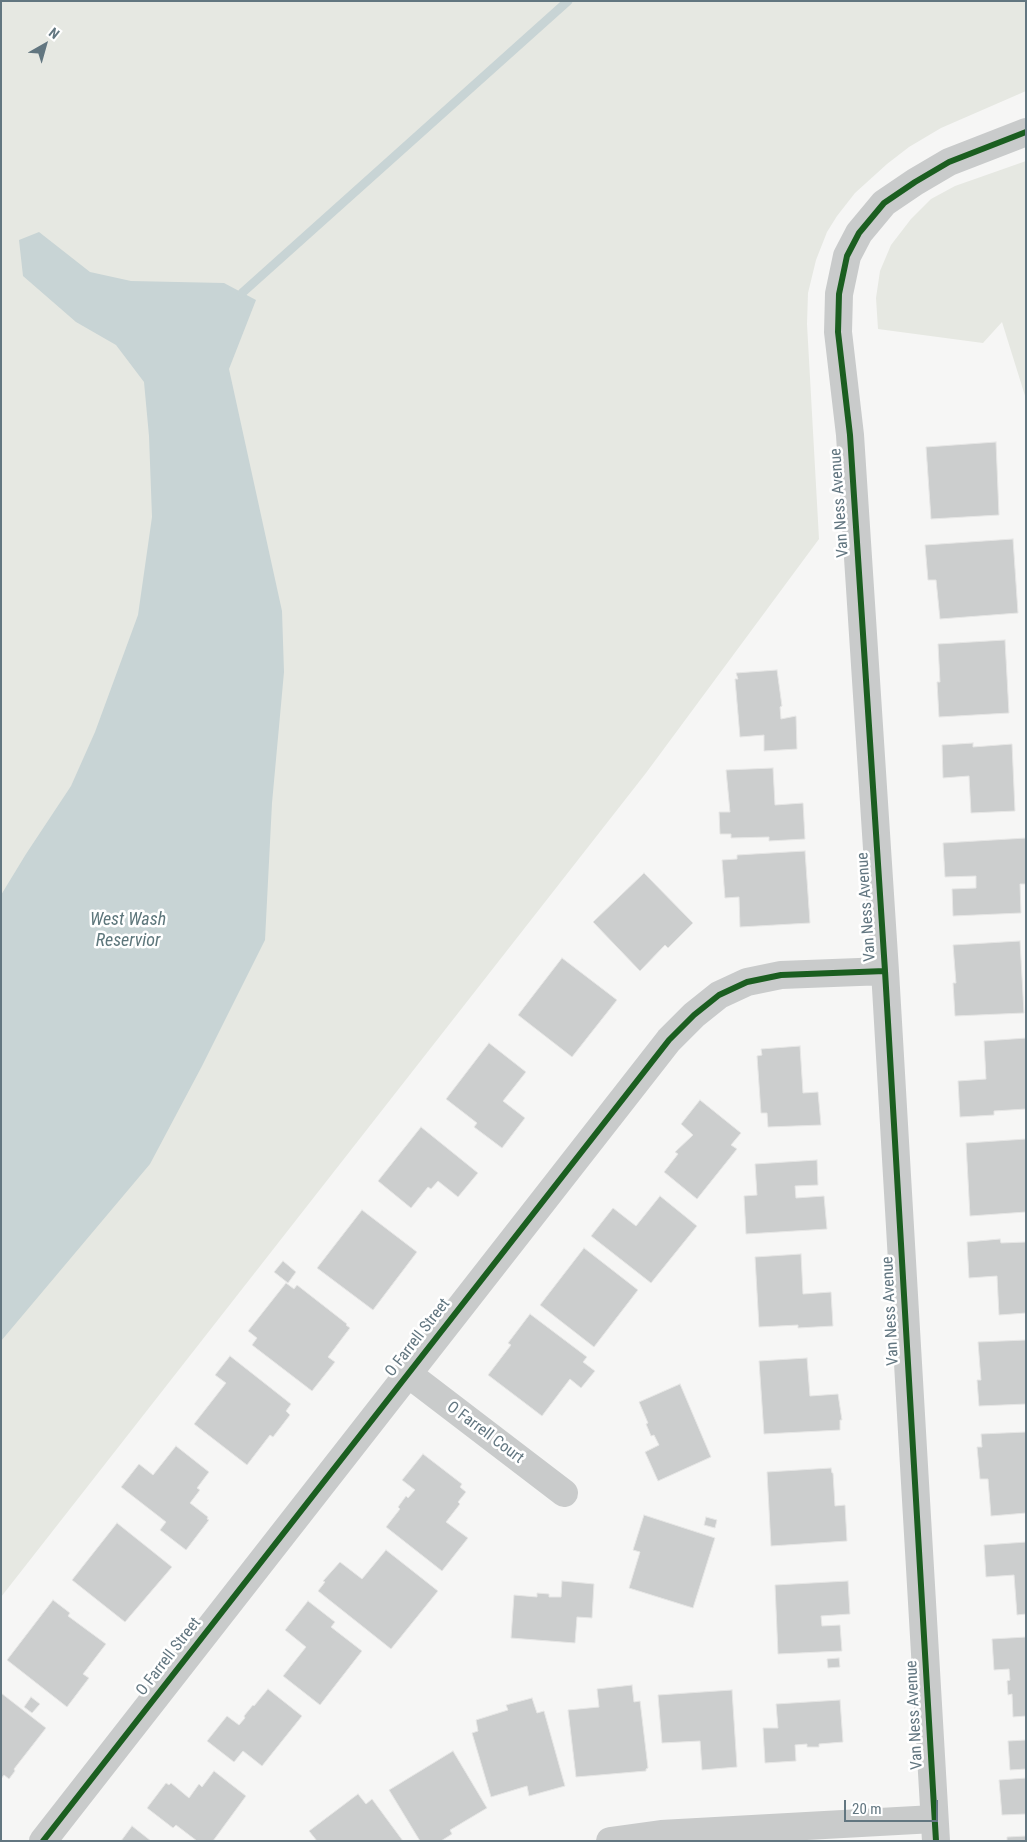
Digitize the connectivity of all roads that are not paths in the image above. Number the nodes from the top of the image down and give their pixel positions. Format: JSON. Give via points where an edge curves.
{"nodes":[{"id":1,"x":1026,"y":132,"type":"edge"},
{"id":2,"x":885,"y":971,"type":"junction"},
{"id":3,"x":407,"y":1373,"type":"junction"},
{"id":4,"x":564,"y":1493,"type":"dead end"},
{"id":5,"x":935,"y":1830,"type":"edge"},
{"id":6,"x":43,"y":1841,"type":"edge"},
{"id":7,"x":610,"y":1841,"type":"edge"}],
"edges":[{"from":1,"to":2,"type":"street","name":"Van Ness Avenue","via":[[949,162],[884,203],[859,234],[847,256],[839,294],[838,332],[850,435]]},
{"from":2,"to":3,"type":"street","name":"O Farrell Street","via":[[780,975],[747,982],[719,994],[694,1015],[668,1040]]},
{"from":2,"to":5,"type":"street","name":"Van Ness Avenue"},
{"from":3,"to":4,"type":"street","name":"O Farrell Court"},
{"from":3,"to":6,"type":"street","name":"O Farrell Street"},
{"from":5,"to":7,"type":"street","via":[[661,1834]]}]}
